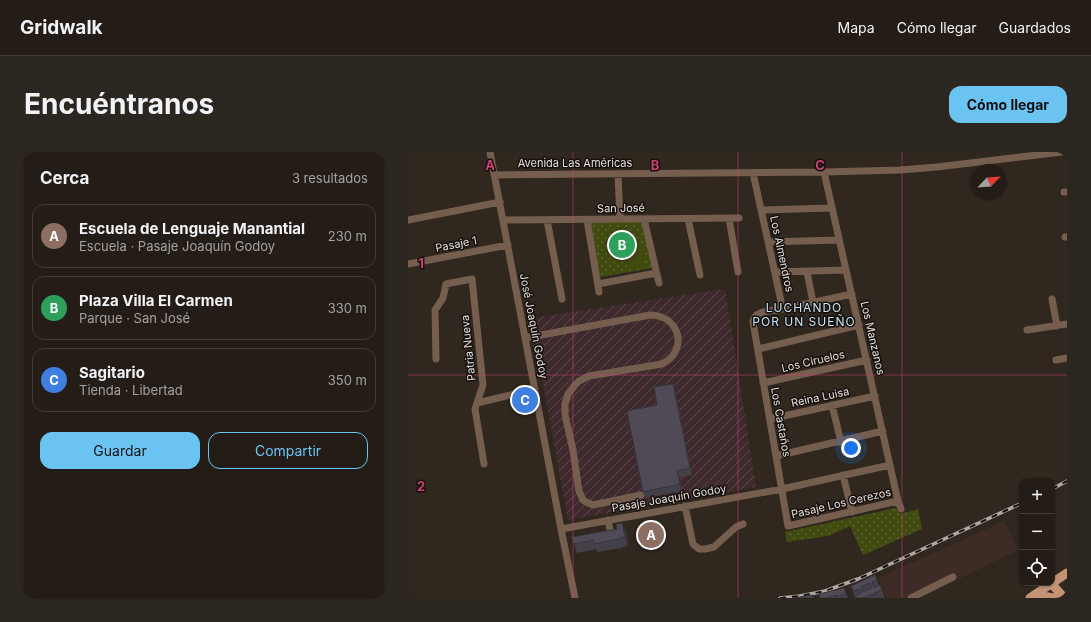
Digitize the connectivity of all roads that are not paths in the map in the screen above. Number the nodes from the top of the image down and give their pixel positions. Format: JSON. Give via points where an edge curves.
{"nodes":[{"id":1,"x":490,"y":152,"type":"edge"},
{"id":2,"x":1062,"y":152,"type":"edge"},
{"id":3,"x":824,"y":172,"type":"junction"},
{"id":4,"x":753,"y":173,"type":"junction"},
{"id":5,"x":618,"y":174,"type":"junction"},
{"id":6,"x":494,"y":175,"type":"junction"},
{"id":7,"x":500,"y":202,"type":"junction"},
{"id":8,"x":832,"y":208,"type":"junction"},
{"id":9,"x":761,"y":210,"type":"junction"},
{"id":10,"x":688,"y":218,"type":"junction"},
{"id":11,"x":729,"y":218,"type":"junction"},
{"id":12,"x":739,"y":218,"type":"dead end"},
{"id":13,"x":620,"y":219,"type":"junction"},
{"id":14,"x":644,"y":219,"type":"junction"},
{"id":15,"x":408,"y":220,"type":"edge"},
{"id":16,"x":503,"y":220,"type":"junction"},
{"id":17,"x":547,"y":220,"type":"junction"},
{"id":18,"x":587,"y":220,"type":"junction"},
{"id":19,"x":839,"y":240,"type":"junction"},
{"id":20,"x":768,"y":242,"type":"junction"},
{"id":21,"x":508,"y":245,"type":"junction"},
{"id":22,"x":408,"y":264,"type":"edge"},
{"id":23,"x":846,"y":270,"type":"junction"},
{"id":24,"x":738,"y":272,"type":"dead end"},
{"id":25,"x":775,"y":272,"type":"junction"},
{"id":26,"x":808,"y":272,"type":"junction"},
{"id":27,"x":656,"y":273,"type":"junction"},
{"id":28,"x":700,"y":274,"type":"dead end"},
{"id":29,"x":659,"y":283,"type":"dead end"},
{"id":30,"x":598,"y":284,"type":"junction"},
{"id":31,"x":599,"y":292,"type":"dead end"},
{"id":32,"x":852,"y":294,"type":"junction"},
{"id":33,"x":562,"y":299,"type":"dead end"},
{"id":34,"x":1052,"y":299,"type":"dead end"},
{"id":35,"x":813,"y":302,"type":"junction"},
{"id":36,"x":778,"y":310,"type":"junction"},
{"id":37,"x":1067,"y":324,"type":"edge"},
{"id":38,"x":859,"y":325,"type":"junction"},
{"id":39,"x":1056,"y":326,"type":"junction"},
{"id":40,"x":1027,"y":330,"type":"dead end"},
{"id":41,"x":525,"y":338,"type":"junction"},
{"id":42,"x":758,"y":349,"type":"junction"},
{"id":43,"x":1067,"y":358,"type":"edge"},
{"id":44,"x":436,"y":359,"type":"dead end"},
{"id":45,"x":867,"y":360,"type":"junction"},
{"id":46,"x":1056,"y":360,"type":"dead end"},
{"id":47,"x":764,"y":383,"type":"junction"},
{"id":48,"x":535,"y":389,"type":"junction"},
{"id":49,"x":875,"y":396,"type":"junction"},
{"id":50,"x":477,"y":403,"type":"junction"},
{"id":51,"x":832,"y":406,"type":"junction"},
{"id":52,"x":770,"y":419,"type":"junction"},
{"id":53,"x":883,"y":431,"type":"junction"},
{"id":54,"x":840,"y":442,"type":"junction"},
{"id":55,"x":776,"y":456,"type":"junction"},
{"id":56,"x":484,"y":464,"type":"dead end"},
{"id":57,"x":890,"y":465,"type":"junction"},
{"id":58,"x":843,"y":475,"type":"junction"},
{"id":59,"x":782,"y":489,"type":"junction"},
{"id":60,"x":641,"y":496,"type":"edge"},
{"id":61,"x":898,"y":501,"type":"junction"},
{"id":62,"x":685,"y":506,"type":"junction"},
{"id":63,"x":901,"y":509,"type":"dead end"},
{"id":64,"x":852,"y":512,"type":"junction"},
{"id":65,"x":608,"y":520,"type":"junction"},
{"id":66,"x":743,"y":524,"type":"dead end"},
{"id":67,"x":788,"y":526,"type":"joint"},
{"id":68,"x":561,"y":529,"type":"junction"},
{"id":69,"x":603,"y":537,"type":"edge"},
{"id":70,"x":572,"y":542,"type":"edge"},
{"id":71,"x":564,"y":544,"type":"junction"},
{"id":72,"x":1067,"y":573,"type":"edge"},
{"id":73,"x":953,"y":577,"type":"dead end"},
{"id":74,"x":1055,"y":581,"type":"edge"},
{"id":75,"x":1048,"y":586,"type":"edge"},
{"id":76,"x":1054,"y":586,"type":"edge"},
{"id":77,"x":575,"y":598,"type":"edge"},
{"id":78,"x":912,"y":598,"type":"edge"},
{"id":79,"x":1031,"y":598,"type":"edge"},
{"id":80,"x":1053,"y":598,"type":"edge"},
{"id":81,"x":1064,"y":598,"type":"edge"}],
"edges":[{"from":1,"to":6,"type":"street","name":"José Joaquín Godoy"},
{"from":2,"to":3,"type":"street","name":"Avenida Las Américas","via":[[918,169]]},
{"from":3,"to":4,"type":"street","name":"Avenida Las Américas"},
{"from":3,"to":8,"type":"street","name":"Los Manzanos"},
{"from":4,"to":5,"type":"street","name":"Avenida Las Américas"},
{"from":4,"to":9,"type":"street","name":"Los Almendros"},
{"from":5,"to":6,"type":"street","name":"Avenida Las Américas"},
{"from":5,"to":13,"type":"street"},
{"from":6,"to":7,"type":"street","name":"José Joaquín Godoy"},
{"from":7,"to":15,"type":"street"},
{"from":7,"to":16,"type":"street","name":"José Joaquín Godoy"},
{"from":8,"to":9,"type":"street"},
{"from":8,"to":19,"type":"street","name":"Los Manzanos"},
{"from":9,"to":20,"type":"street","name":"Los Almendros"},
{"from":10,"to":11,"type":"street","name":"San José"},
{"from":10,"to":14,"type":"street","name":"San José"},
{"from":10,"to":28,"type":"street"},
{"from":11,"to":12,"type":"street","name":"San José"},
{"from":11,"to":24,"type":"street"},
{"from":13,"to":14,"type":"street","name":"San José"},
{"from":13,"to":18,"type":"street","name":"San José"},
{"from":14,"to":27,"type":"street"},
{"from":16,"to":17,"type":"street","name":"San José"},
{"from":16,"to":21,"type":"street","name":"José Joaquín Godoy"},
{"from":17,"to":18,"type":"street","name":"San José"},
{"from":17,"to":33,"type":"street"},
{"from":18,"to":30,"type":"street"},
{"from":19,"to":20,"type":"street"},
{"from":19,"to":23,"type":"street","name":"Los Manzanos"},
{"from":20,"to":25,"type":"street","name":"Los Almendros"},
{"from":21,"to":22,"type":"street","name":"Pasaje 1"},
{"from":21,"to":41,"type":"street","name":"José Joaquín Godoy"},
{"from":23,"to":26,"type":"street"},
{"from":23,"to":32,"type":"street","name":"Los Manzanos"},
{"from":25,"to":26,"type":"street"},
{"from":25,"to":36,"type":"street","name":"Los Almendros","via":[[781,301]]},
{"from":26,"to":35,"type":"street"},
{"from":27,"to":29,"type":"street"},
{"from":27,"to":30,"type":"street"},
{"from":30,"to":31,"type":"street"},
{"from":32,"to":35,"type":"street"},
{"from":32,"to":38,"type":"street","name":"Los Manzanos"},
{"from":34,"to":39,"type":"street"},
{"from":35,"to":36,"type":"street"},
{"from":36,"to":42,"type":"street","name":"Los Castaños","via":[[757,314],[753,318]]},
{"from":37,"to":39,"type":"street"},
{"from":38,"to":42,"type":"street"},
{"from":38,"to":45,"type":"street","name":"Los Manzanos"},
{"from":39,"to":40,"type":"street"},
{"from":41,"to":48,"type":"street","name":"José Joaquín Godoy"},
{"from":41,"to":60,"type":"street","via":[[650,315],[664,317],[672,323],[678,335],[678,344],[675,353],[669,359],[662,364],[584,378],[571,389],[565,404],[581,497],[593,505]]},
{"from":42,"to":47,"type":"street","name":"Los Castaños"},
{"from":43,"to":46,"type":"street"},
{"from":44,"to":50,"type":"street","name":"Patria Nueva","via":[[436,310],[443,298],[446,284],[472,279],[483,385]]},
{"from":45,"to":47,"type":"street","name":"Los Ciruelos"},
{"from":45,"to":49,"type":"street","name":"Los Manzanos"},
{"from":47,"to":52,"type":"street","name":"Los Castaños"},
{"from":48,"to":50,"type":"street"},
{"from":48,"to":68,"type":"street","name":"José Joaquín Godoy"},
{"from":49,"to":51,"type":"street","name":"Reina Luisa"},
{"from":49,"to":53,"type":"street","name":"Los Manzanos"},
{"from":50,"to":56,"type":"street","name":"Patria Nueva","via":[[475,409]]},
{"from":51,"to":52,"type":"street","name":"Reina Luisa"},
{"from":51,"to":54,"type":"street"},
{"from":52,"to":55,"type":"street","name":"Los Castaños"},
{"from":53,"to":54,"type":"street"},
{"from":53,"to":57,"type":"street","name":"Los Manzanos"},
{"from":54,"to":55,"type":"street"},
{"from":55,"to":59,"type":"street","name":"Los Castaños"},
{"from":57,"to":58,"type":"street","name":"Pasaje Joaquín Godoy"},
{"from":57,"to":61,"type":"street","name":"Los Manzanos"},
{"from":58,"to":59,"type":"street","name":"Pasaje Joaquín Godoy"},
{"from":58,"to":64,"type":"street"},
{"from":59,"to":62,"type":"street","name":"Pasaje Joaquín Godoy"},
{"from":59,"to":67,"type":"street","name":"Los Castaños"},
{"from":61,"to":63,"type":"street","name":"Los Manzanos"},
{"from":61,"to":64,"type":"street","name":"Pasaje Los Cerezos"},
{"from":62,"to":65,"type":"street","name":"Pasaje Joaquín Godoy"},
{"from":62,"to":66,"type":"street","via":[[693,544],[698,549],[714,547]]},
{"from":64,"to":67,"type":"street","name":"Pasaje Los Cerezos"},
{"from":65,"to":68,"type":"street","name":"Pasaje Joaquín Godoy"},
{"from":65,"to":69,"type":"street","via":[[611,535]]},
{"from":68,"to":71,"type":"street","name":"José Joaquín Godoy"},
{"from":70,"to":71,"type":"street"},
{"from":71,"to":77,"type":"street","name":"José Joaquín Godoy"},
{"from":72,"to":74,"type":"main road"},
{"from":73,"to":78,"type":"street"},
{"from":75,"to":79,"type":"main road"},
{"from":76,"to":81,"type":"main road"},
{"from":79,"to":80,"type":"main road"}]}
